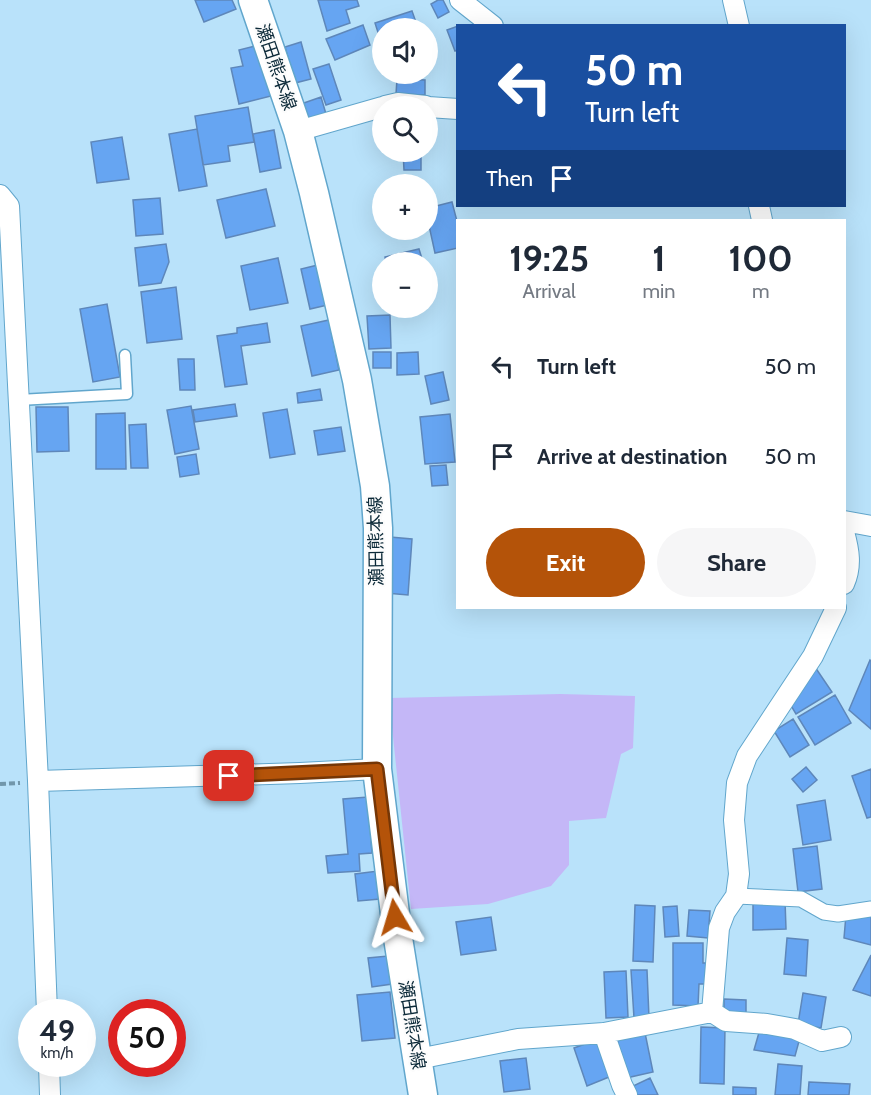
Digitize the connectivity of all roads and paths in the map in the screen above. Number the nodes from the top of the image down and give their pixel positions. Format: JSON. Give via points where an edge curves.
{"nodes":[{"id":1,"x":253,"y":0,"type":"edge"},
{"id":2,"x":460,"y":0,"type":"edge"},
{"id":3,"x":733,"y":0,"type":"edge"},
{"id":4,"x":490,"y":24,"type":"edge"},
{"id":5,"x":739,"y":24,"type":"edge"},
{"id":6,"x":438,"y":108,"type":"edge"},
{"id":7,"x":456,"y":109,"type":"edge"},
{"id":8,"x":372,"y":110,"type":"edge"},
{"id":9,"x":297,"y":131,"type":"junction"},
{"id":10,"x":0,"y":195,"type":"edge"},
{"id":11,"x":125,"y":355,"type":"dead end"},
{"id":12,"x":19,"y":400,"type":"junction"},
{"id":13,"x":846,"y":520,"type":"edge"},
{"id":14,"x":871,"y":526,"type":"edge"},
{"id":15,"x":846,"y":539,"type":"edge"},
{"id":16,"x":846,"y":580,"type":"edge"},
{"id":17,"x":836,"y":609,"type":"edge"},
{"id":18,"x":377,"y":769,"type":"junction"},
{"id":19,"x":38,"y":782,"type":"junction"},
{"id":20,"x":736,"y":896,"type":"junction"},
{"id":21,"x":871,"y":909,"type":"edge"},
{"id":22,"x":46,"y":999,"type":"edge"},
{"id":23,"x":712,"y":1012,"type":"junction"},
{"id":24,"x":604,"y":1033,"type":"junction"},
{"id":25,"x":841,"y":1037,"type":"dead end"},
{"id":26,"x":418,"y":1059,"type":"junction"},
{"id":27,"x":49,"y":1077,"type":"edge"},
{"id":28,"x":50,"y":1095,"type":"edge"},
{"id":29,"x":423,"y":1095,"type":"edge"},
{"id":30,"x":627,"y":1095,"type":"edge"}],
"edges":[{"from":1,"to":9,"type":"main road","name":"瀬田熊本線"},
{"from":2,"to":4,"type":"street"},
{"from":3,"to":5,"type":"street"},
{"from":6,"to":7,"type":"street"},
{"from":8,"to":9,"type":"street"},
{"from":9,"to":18,"type":"main road","name":"瀬田熊本線","via":[[357,380],[375,486]]},
{"from":10,"to":12,"type":"street","via":[[9,206]]},
{"from":11,"to":12,"type":"lane","via":[[127,394]]},
{"from":12,"to":19,"type":"street"},
{"from":13,"to":14,"type":"street"},
{"from":15,"to":16,"type":"street","via":[[850,554]]},
{"from":17,"to":20,"type":"street","via":[[813,656],[747,756],[737,783]]},
{"from":18,"to":19,"type":"street"},
{"from":18,"to":26,"type":"main road","name":"瀬田熊本線"},
{"from":19,"to":22,"type":"street"},
{"from":20,"to":21,"type":"street","via":[[801,898],[824,912],[838,914]]},
{"from":20,"to":23,"type":"street","via":[[719,928]]},
{"from":23,"to":24,"type":"street"},
{"from":23,"to":25,"type":"street","via":[[726,1021],[795,1029],[822,1041]]},
{"from":24,"to":26,"type":"street","via":[[518,1040]]},
{"from":24,"to":30,"type":"street"},
{"from":26,"to":29,"type":"main road","name":"瀬田熊本線"},
{"from":27,"to":28,"type":"street"}]}
